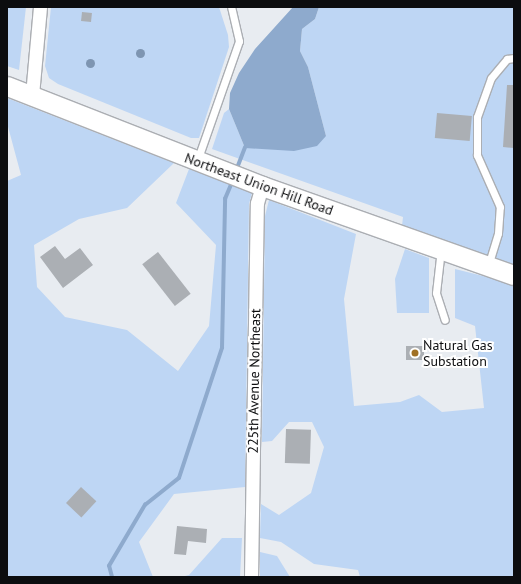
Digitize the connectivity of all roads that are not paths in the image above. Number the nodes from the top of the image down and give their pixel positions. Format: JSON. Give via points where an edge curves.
{"nodes":[{"id":1,"x":40,"y":7,"type":"edge"},
{"id":2,"x":231,"y":7,"type":"edge"},
{"id":3,"x":514,"y":58,"type":"edge"},
{"id":4,"x":7,"y":86,"type":"edge"},
{"id":5,"x":32,"y":95,"type":"junction"},
{"id":6,"x":197,"y":161,"type":"junction"},
{"id":7,"x":262,"y":186,"type":"junction"},
{"id":8,"x":441,"y":249,"type":"junction"},
{"id":9,"x":488,"y":266,"type":"junction"},
{"id":10,"x":514,"y":275,"type":"edge"},
{"id":11,"x":445,"y":320,"type":"dead end"},
{"id":12,"x":252,"y":577,"type":"edge"}],
"edges":[{"from":1,"to":5,"type":"street"},
{"from":2,"to":6,"type":"lane","via":[[239,41]]},
{"from":3,"to":9,"type":"lane","via":[[507,59],[491,78],[477,118],[477,156],[500,207],[498,233]]},
{"from":4,"to":5,"type":"street","name":"Northeast Union Hill Road"},
{"from":5,"to":6,"type":"street","name":"Northeast Union Hill Road"},
{"from":6,"to":7,"type":"street","name":"Northeast Union Hill Road"},
{"from":7,"to":8,"type":"street","name":"Northeast Union Hill Road"},
{"from":7,"to":12,"type":"street","name":"225th Avenue Northeast","via":[[257,203]]},
{"from":8,"to":9,"type":"street","name":"Northeast Union Hill Road"},
{"from":8,"to":11,"type":"lane","via":[[436,293]]},
{"from":9,"to":10,"type":"street","name":"Northeast Union Hill Road"}]}
